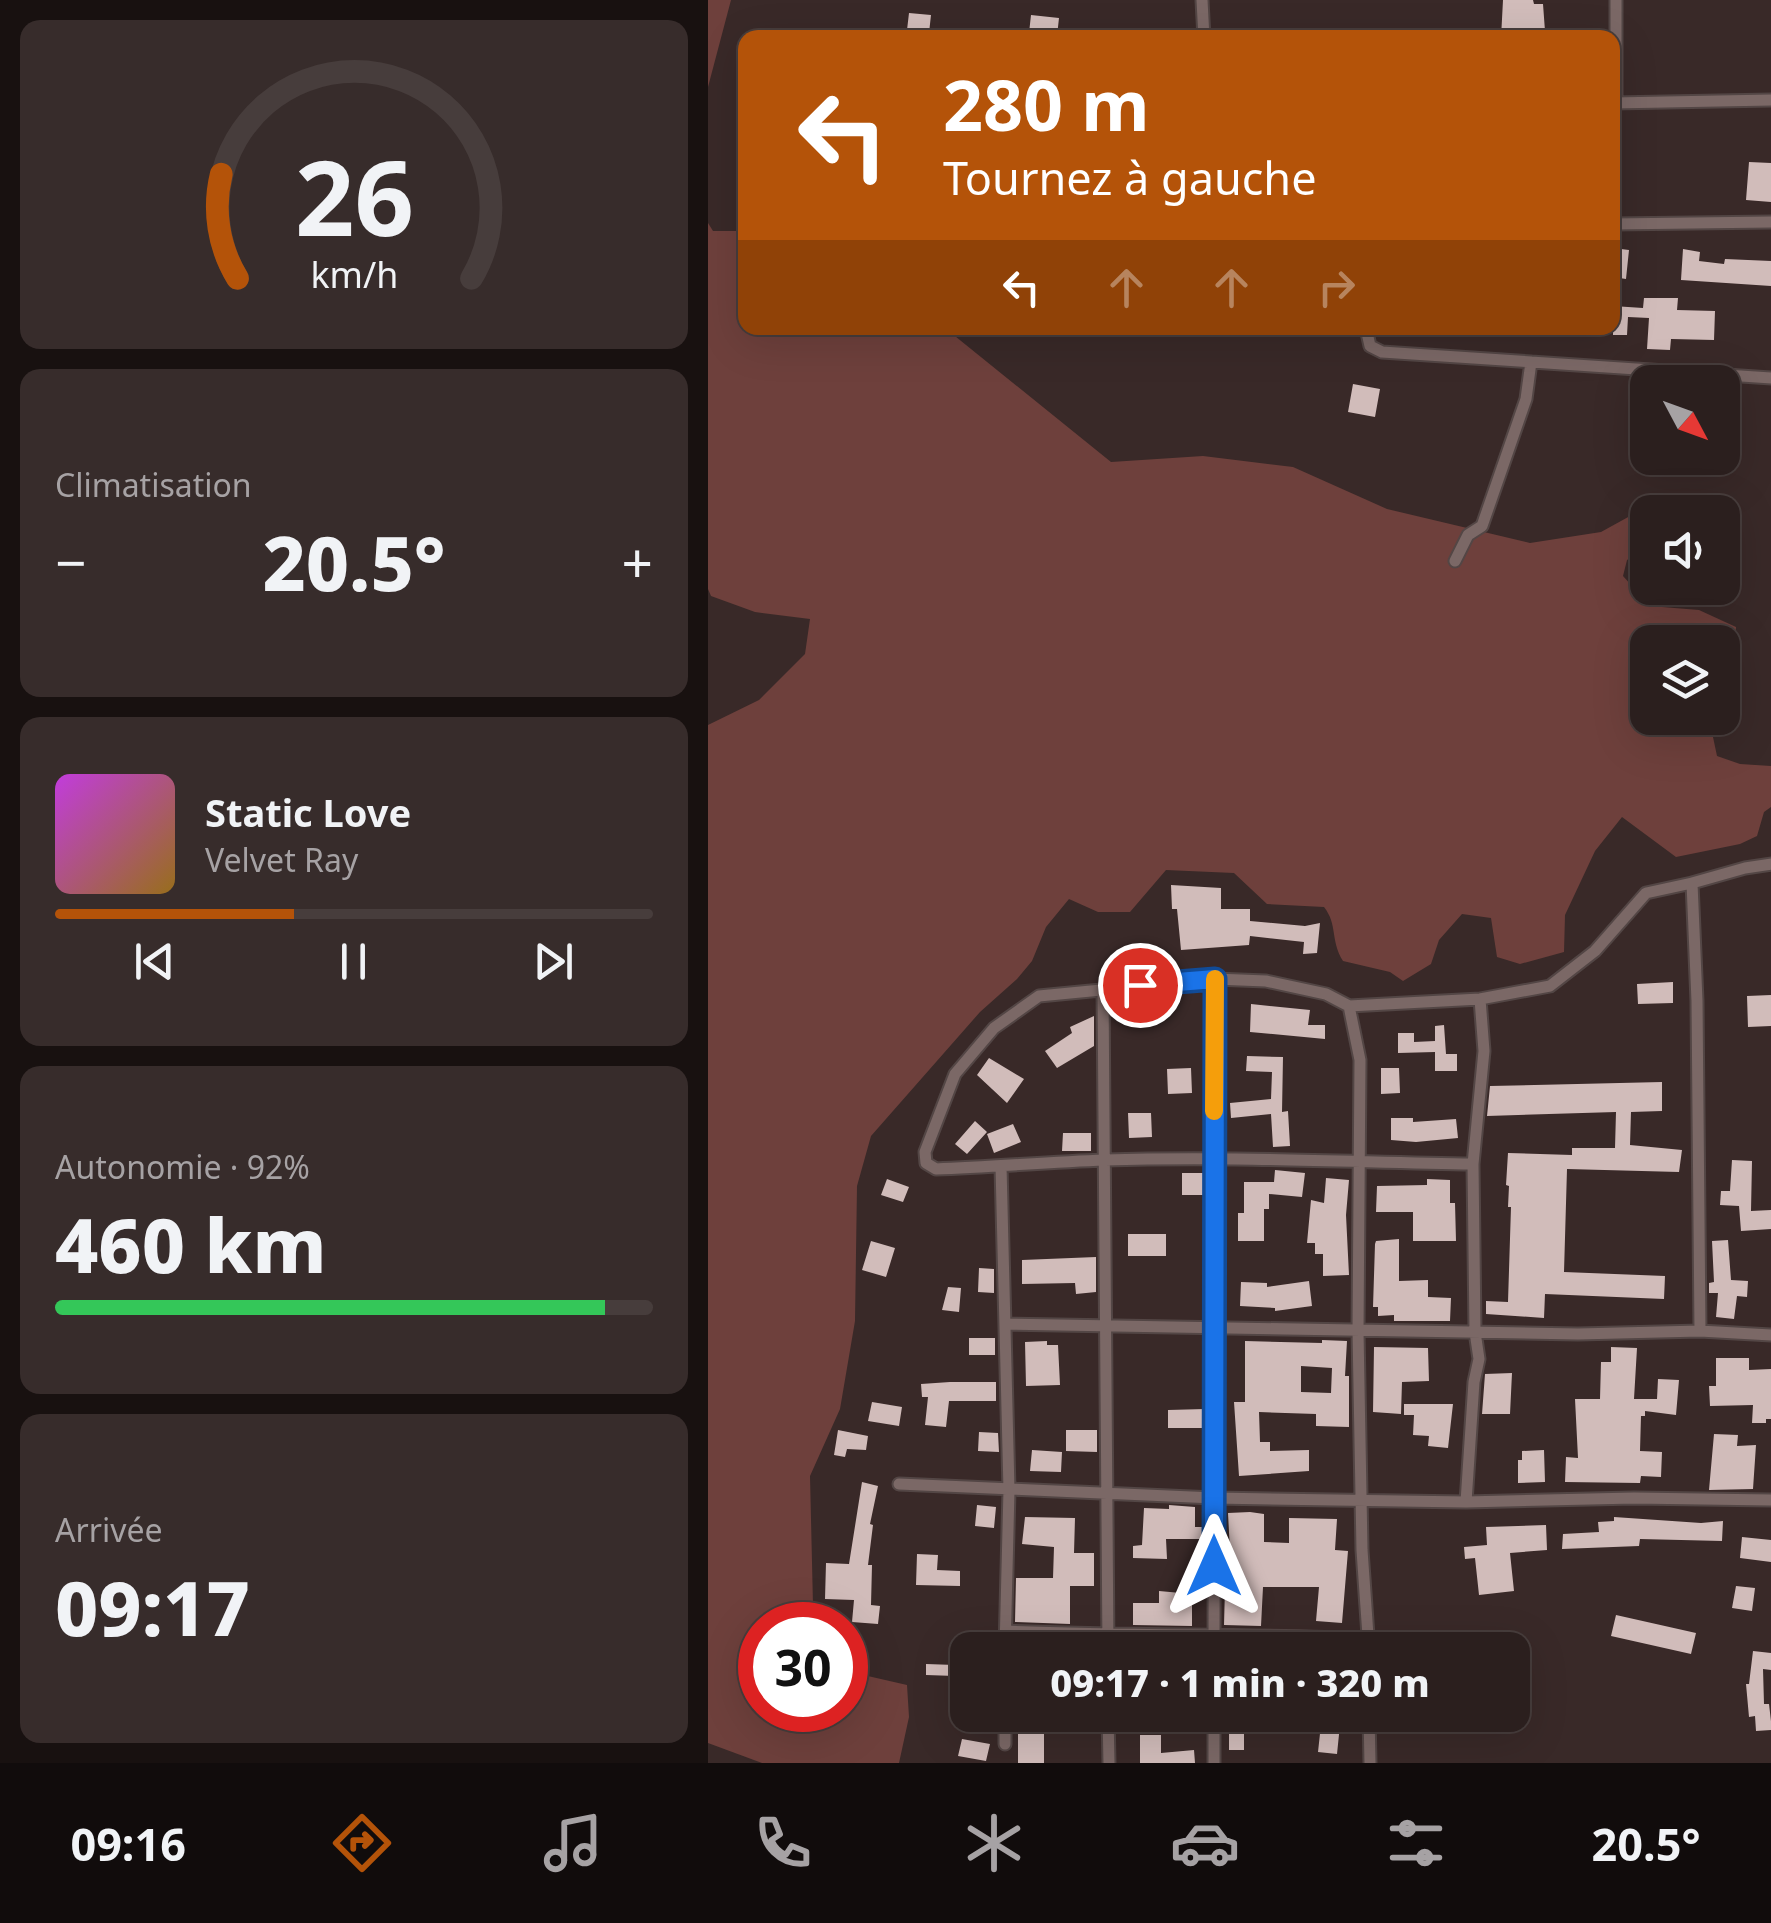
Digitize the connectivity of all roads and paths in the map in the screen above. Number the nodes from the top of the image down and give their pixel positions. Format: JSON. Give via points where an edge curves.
{"nodes":[{"id":1,"x":1202,"y":0,"type":"edge"},
{"id":2,"x":1616,"y":0,"type":"edge"},
{"id":3,"x":1204,"y":30,"type":"edge"},
{"id":4,"x":1615,"y":30,"type":"edge"},
{"id":5,"x":1772,"y":100,"type":"edge"},
{"id":6,"x":1620,"y":103,"type":"edge"},
{"id":7,"x":1772,"y":222,"type":"edge"},
{"id":8,"x":1620,"y":224,"type":"edge"},
{"id":9,"x":1368,"y":335,"type":"edge"},
{"id":10,"x":1531,"y":362,"type":"junction"},
{"id":11,"x":1772,"y":378,"type":"edge"},
{"id":12,"x":1455,"y":561,"type":"dead end"},
{"id":13,"x":1772,"y":864,"type":"edge"},
{"id":14,"x":1692,"y":883,"type":"junction"},
{"id":15,"x":1215,"y":979,"type":"junction"},
{"id":16,"x":1103,"y":988,"type":"junction"},
{"id":17,"x":1480,"y":998,"type":"junction"},
{"id":18,"x":1349,"y":1006,"type":"junction"},
{"id":19,"x":1105,"y":1160,"type":"junction"},
{"id":20,"x":1214,"y":1160,"type":"junction"},
{"id":21,"x":1357,"y":1162,"type":"junction"},
{"id":22,"x":1473,"y":1164,"type":"junction"},
{"id":23,"x":1001,"y":1166,"type":"junction"},
{"id":24,"x":1005,"y":1324,"type":"junction"},
{"id":25,"x":1107,"y":1327,"type":"junction"},
{"id":26,"x":1214,"y":1328,"type":"junction"},
{"id":27,"x":1358,"y":1330,"type":"junction"},
{"id":28,"x":1700,"y":1331,"type":"junction"},
{"id":29,"x":1475,"y":1332,"type":"junction"},
{"id":30,"x":1772,"y":1334,"type":"edge"},
{"id":31,"x":899,"y":1484,"type":"dead end"},
{"id":32,"x":1010,"y":1490,"type":"junction"},
{"id":33,"x":1107,"y":1495,"type":"junction"},
{"id":34,"x":1214,"y":1498,"type":"junction"},
{"id":35,"x":1361,"y":1498,"type":"junction"},
{"id":36,"x":1772,"y":1500,"type":"edge"},
{"id":37,"x":1466,"y":1502,"type":"junction"},
{"id":38,"x":1006,"y":1632,"type":"edge"},
{"id":39,"x":1108,"y":1632,"type":"edge"},
{"id":40,"x":1214,"y":1632,"type":"edge"},
{"id":41,"x":1369,"y":1632,"type":"edge"},
{"id":42,"x":1004,"y":1732,"type":"edge"},
{"id":43,"x":1108,"y":1732,"type":"edge"},
{"id":44,"x":1214,"y":1732,"type":"edge"},
{"id":45,"x":1369,"y":1732,"type":"edge"},
{"id":46,"x":1004,"y":1744,"type":"dead end"},
{"id":47,"x":1109,"y":1763,"type":"edge"},
{"id":48,"x":1214,"y":1763,"type":"edge"},
{"id":49,"x":1370,"y":1763,"type":"edge"}],
"edges":[{"from":1,"to":3,"type":"street"},
{"from":2,"to":4,"type":"street"},
{"from":5,"to":6,"type":"street"},
{"from":7,"to":8,"type":"street"},
{"from":9,"to":10,"type":"street","via":[[1370,346],[1382,352]]},
{"from":10,"to":11,"type":"street"},
{"from":10,"to":12,"type":"street","via":[[1526,400],[1482,526],[1468,535]]},
{"from":13,"to":14,"type":"street"},
{"from":14,"to":17,"type":"street","via":[[1646,893],[1595,951],[1550,986]]},
{"from":14,"to":28,"type":"street"},
{"from":15,"to":16,"type":"street"},
{"from":15,"to":18,"type":"street","via":[[1266,981]]},
{"from":15,"to":20,"type":"street"},
{"from":16,"to":19,"type":"street"},
{"from":16,"to":23,"type":"street","via":[[1039,996],[994,1028],[955,1074],[926,1162],[936,1169]]},
{"from":17,"to":18,"type":"street"},
{"from":17,"to":22,"type":"street","via":[[1484,1051]]},
{"from":18,"to":21,"type":"street","via":[[1360,1060]]},
{"from":19,"to":20,"type":"street"},
{"from":19,"to":23,"type":"street"},
{"from":19,"to":25,"type":"street"},
{"from":20,"to":21,"type":"street"},
{"from":20,"to":26,"type":"street"},
{"from":21,"to":22,"type":"street"},
{"from":21,"to":27,"type":"street"},
{"from":22,"to":29,"type":"street"},
{"from":23,"to":24,"type":"street"},
{"from":24,"to":25,"type":"street"},
{"from":24,"to":32,"type":"street"},
{"from":25,"to":26,"type":"street"},
{"from":25,"to":33,"type":"street"},
{"from":26,"to":27,"type":"street"},
{"from":26,"to":34,"type":"street"},
{"from":27,"to":29,"type":"street"},
{"from":27,"to":35,"type":"street"},
{"from":28,"to":29,"type":"street"},
{"from":28,"to":30,"type":"street"},
{"from":29,"to":37,"type":"street","via":[[1479,1359]]},
{"from":31,"to":32,"type":"street"},
{"from":32,"to":33,"type":"street"},
{"from":32,"to":38,"type":"street"},
{"from":33,"to":34,"type":"street"},
{"from":33,"to":39,"type":"street"},
{"from":34,"to":35,"type":"street"},
{"from":34,"to":40,"type":"street"},
{"from":35,"to":37,"type":"street"},
{"from":35,"to":41,"type":"street"},
{"from":36,"to":37,"type":"street"},
{"from":42,"to":46,"type":"street"},
{"from":43,"to":47,"type":"street"},
{"from":44,"to":48,"type":"street"},
{"from":45,"to":49,"type":"street"}]}
